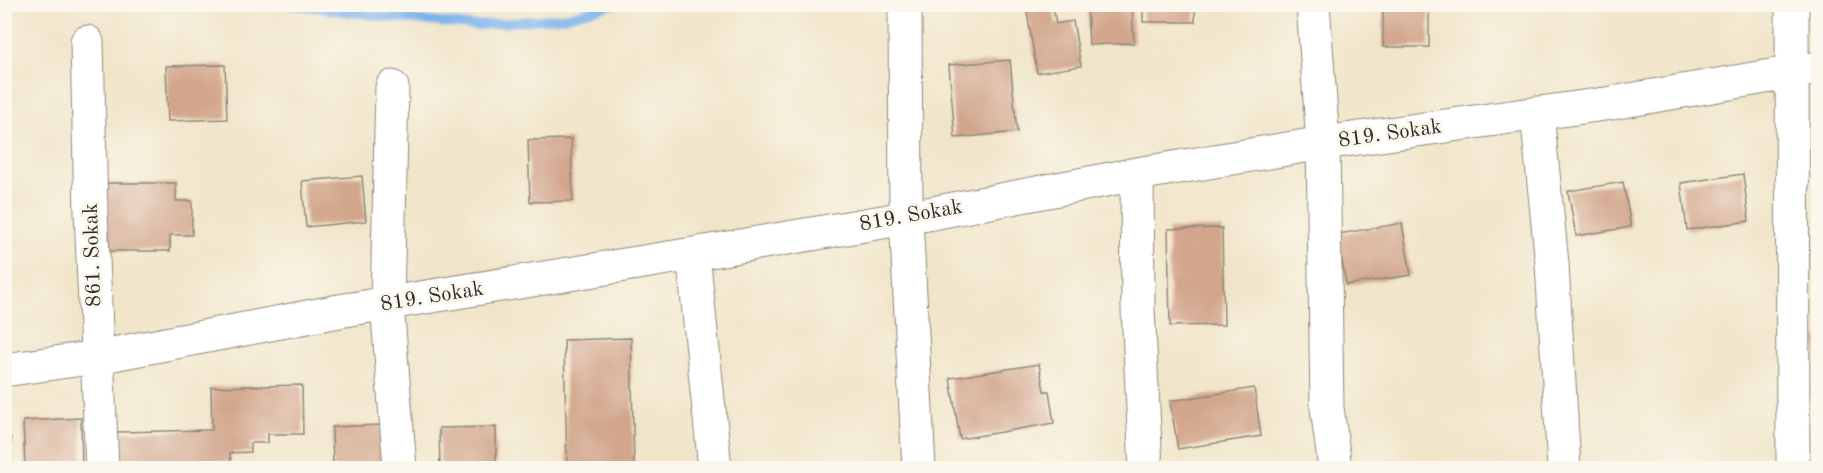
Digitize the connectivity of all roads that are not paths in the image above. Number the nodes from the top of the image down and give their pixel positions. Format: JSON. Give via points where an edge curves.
{"nodes":[{"id":1,"x":905,"y":4,"type":"edge"},
{"id":2,"x":1313,"y":4,"type":"edge"},
{"id":3,"x":1792,"y":4,"type":"edge"},
{"id":4,"x":87,"y":42,"type":"dead end"},
{"id":5,"x":1806,"y":70,"type":"edge"},
{"id":6,"x":392,"y":87,"type":"dead end"},
{"id":7,"x":1537,"y":113,"type":"junction"},
{"id":8,"x":1323,"y":143,"type":"junction"},
{"id":9,"x":1137,"y":174,"type":"junction"},
{"id":10,"x":1806,"y":195,"type":"edge"},
{"id":11,"x":906,"y":218,"type":"junction"},
{"id":12,"x":693,"y":254,"type":"junction"},
{"id":13,"x":387,"y":304,"type":"junction"},
{"id":14,"x":97,"y":357,"type":"junction"},
{"id":15,"x":4,"y":370,"type":"edge"},
{"id":16,"x":102,"y":468,"type":"edge"},
{"id":17,"x":400,"y":468,"type":"edge"},
{"id":18,"x":715,"y":468,"type":"edge"},
{"id":19,"x":919,"y":468,"type":"edge"},
{"id":20,"x":1146,"y":468,"type":"edge"},
{"id":21,"x":1335,"y":468,"type":"edge"},
{"id":22,"x":1564,"y":468,"type":"edge"},
{"id":23,"x":1793,"y":468,"type":"edge"}],
"edges":[{"from":1,"to":11,"type":"street"},
{"from":2,"to":8,"type":"street"},
{"from":3,"to":5,"type":"street"},
{"from":4,"to":14,"type":"street","name":"861. Sokak"},
{"from":5,"to":7,"type":"street","name":"819. Sokak"},
{"from":5,"to":10,"type":"street"},
{"from":6,"to":13,"type":"street"},
{"from":7,"to":8,"type":"street","name":"819. Sokak"},
{"from":7,"to":22,"type":"street","via":[[1552,264]]},
{"from":8,"to":9,"type":"street","name":"819. Sokak"},
{"from":8,"to":21,"type":"street","via":[[1327,408]]},
{"from":9,"to":11,"type":"street","name":"819. Sokak"},
{"from":9,"to":20,"type":"street","via":[[1138,309]]},
{"from":10,"to":23,"type":"street"},
{"from":11,"to":12,"type":"street","name":"819. Sokak"},
{"from":11,"to":19,"type":"street"},
{"from":12,"to":13,"type":"street","name":"819. Sokak"},
{"from":12,"to":18,"type":"street"},
{"from":13,"to":14,"type":"street","name":"819. Sokak"},
{"from":13,"to":17,"type":"street"},
{"from":14,"to":15,"type":"street","name":"819. Sokak"},
{"from":14,"to":16,"type":"street","name":"861. Sokak"}]}
